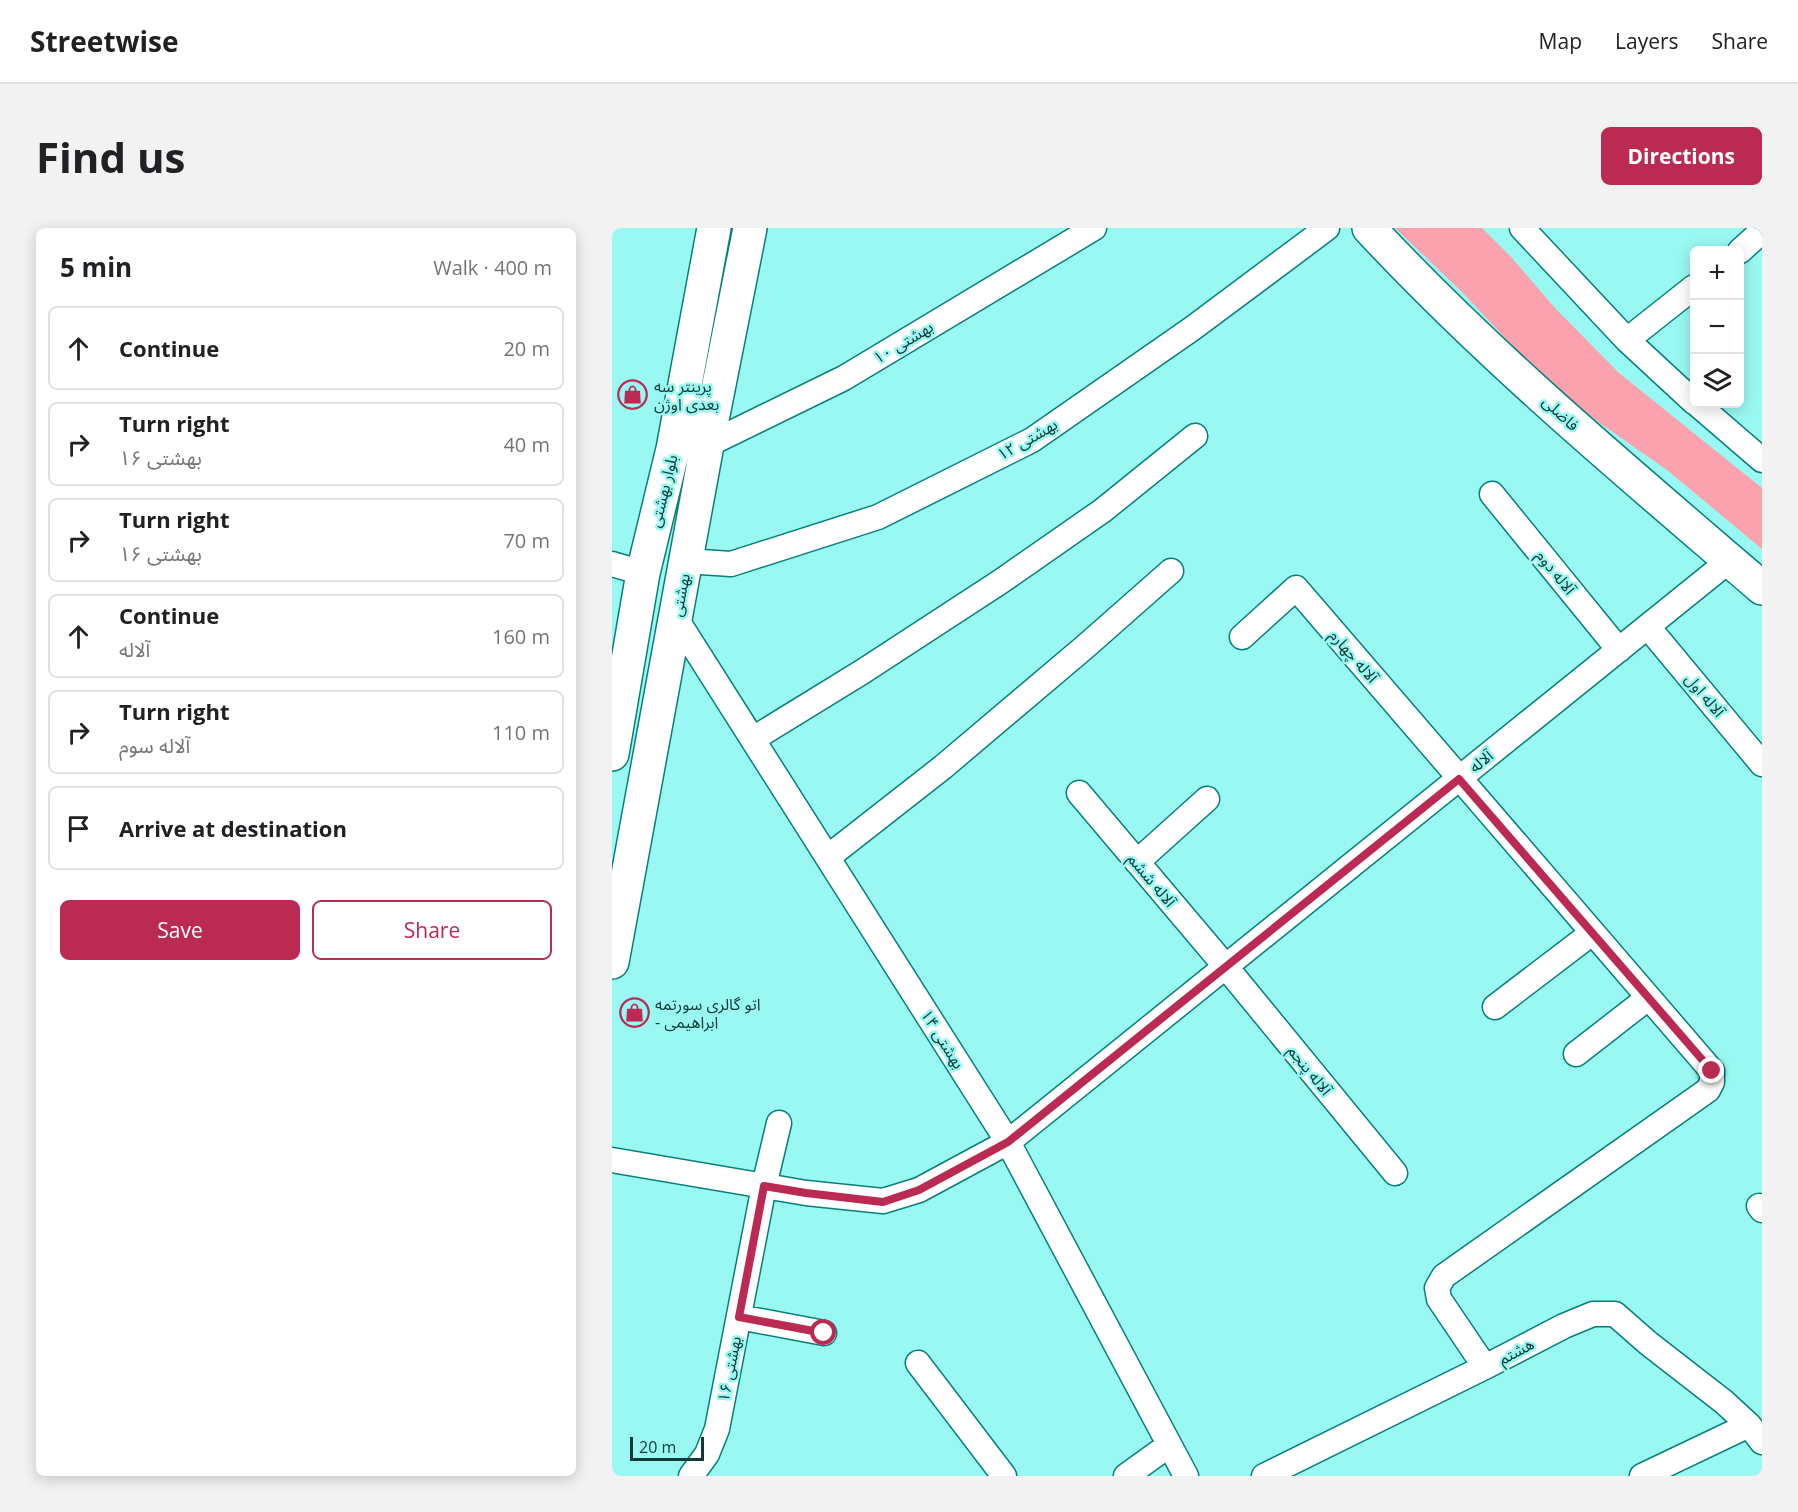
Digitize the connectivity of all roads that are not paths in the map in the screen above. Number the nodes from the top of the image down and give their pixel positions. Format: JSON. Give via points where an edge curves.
{"nodes":[{"id":1,"x":714,"y":228,"type":"edge"},
{"id":2,"x":750,"y":228,"type":"edge"},
{"id":3,"x":1094,"y":228,"type":"edge"},
{"id":4,"x":1327,"y":228,"type":"edge"},
{"id":5,"x":1368,"y":228,"type":"edge"},
{"id":6,"x":1522,"y":228,"type":"edge"},
{"id":7,"x":1762,"y":231,"type":"edge"},
{"id":8,"x":1744,"y":247,"type":"edge"},
{"id":9,"x":1690,"y":290,"type":"edge"},
{"id":10,"x":1627,"y":340,"type":"junction"},
{"id":11,"x":1690,"y":398,"type":"edge"},
{"id":12,"x":1702,"y":408,"type":"edge"},
{"id":13,"x":1195,"y":436,"type":"dead end"},
{"id":14,"x":707,"y":445,"type":"junction"},
{"id":15,"x":1762,"y":460,"type":"edge"},
{"id":16,"x":1492,"y":494,"type":"dead end"},
{"id":17,"x":686,"y":561,"type":"junction"},
{"id":18,"x":1730,"y":561,"type":"junction"},
{"id":19,"x":612,"y":564,"type":"edge"},
{"id":20,"x":1171,"y":571,"type":"dead end"},
{"id":21,"x":643,"y":573,"type":"junction"},
{"id":22,"x":1762,"y":588,"type":"edge"},
{"id":23,"x":675,"y":617,"type":"junction"},
{"id":24,"x":1648,"y":627,"type":"junction"},
{"id":25,"x":1242,"y":637,"type":"dead end"},
{"id":26,"x":1619,"y":650,"type":"junction"},
{"id":27,"x":753,"y":739,"type":"junction"},
{"id":28,"x":612,"y":754,"type":"edge"},
{"id":29,"x":1762,"y":764,"type":"edge"},
{"id":30,"x":1459,"y":779,"type":"junction"},
{"id":31,"x":1079,"y":793,"type":"dead end"},
{"id":32,"x":1207,"y":799,"type":"dead end"},
{"id":33,"x":828,"y":857,"type":"junction"},
{"id":34,"x":1137,"y":862,"type":"junction"},
{"id":35,"x":1592,"y":933,"type":"junction"},
{"id":36,"x":612,"y":962,"type":"edge"},
{"id":37,"x":1226,"y":967,"type":"junction"},
{"id":38,"x":1648,"y":998,"type":"junction"},
{"id":39,"x":1495,"y":1007,"type":"dead end"},
{"id":40,"x":1576,"y":1054,"type":"dead end"},
{"id":41,"x":779,"y":1123,"type":"dead end"},
{"id":42,"x":1008,"y":1142,"type":"junction"},
{"id":43,"x":612,"y":1160,"type":"edge"},
{"id":44,"x":1395,"y":1173,"type":"dead end"},
{"id":45,"x":764,"y":1186,"type":"junction"},
{"id":46,"x":739,"y":1317,"type":"junction"},
{"id":47,"x":824,"y":1333,"type":"dead end"},
{"id":48,"x":918,"y":1362,"type":"dead end"},
{"id":49,"x":1485,"y":1367,"type":"junction"},
{"id":50,"x":1755,"y":1433,"type":"edge"},
{"id":51,"x":1169,"y":1445,"type":"junction"},
{"id":52,"x":691,"y":1476,"type":"edge"},
{"id":53,"x":1004,"y":1476,"type":"edge"},
{"id":54,"x":1126,"y":1476,"type":"edge"},
{"id":55,"x":1186,"y":1476,"type":"edge"},
{"id":56,"x":1264,"y":1476,"type":"edge"},
{"id":57,"x":1641,"y":1476,"type":"edge"}],
"edges":[{"from":1,"to":21,"type":"main road","name":"بلوار بهشتی","via":[[673,449]]},
{"from":2,"to":14,"type":"main road","name":"بهشتی"},
{"from":3,"to":14,"type":"street","name":"بهشتی ۱۰","via":[[844,378]]},
{"from":4,"to":17,"type":"street","name":"بهشتی ۱۲","via":[[1193,328],[1032,440],[878,517],[731,564]]},
{"from":5,"to":18,"type":"main road","name":"فاضلی","via":[[1416,279],[1589,439]]},
{"from":6,"to":10,"type":"street"},
{"from":7,"to":8,"type":"street"},
{"from":9,"to":10,"type":"street"},
{"from":10,"to":11,"type":"street"},
{"from":12,"to":15,"type":"street"},
{"from":13,"to":27,"type":"street","via":[[1101,511],[1009,575]]},
{"from":14,"to":17,"type":"main road","name":"بهشتی"},
{"from":16,"to":26,"type":"street","name":"آلاله دوم"},
{"from":17,"to":23,"type":"main road","name":"بهشتی"},
{"from":18,"to":22,"type":"main road","name":"فاضلی"},
{"from":18,"to":24,"type":"street","name":"آلاله"},
{"from":19,"to":21,"type":"street"},
{"from":20,"to":33,"type":"street","via":[[943,767]]},
{"from":21,"to":28,"type":"main road","name":"بلوار بهشتی"},
{"from":23,"to":27,"type":"street","name":"بهشتی ۱۴"},
{"from":23,"to":36,"type":"main road","name":"بهشتی"},
{"from":24,"to":26,"type":"street","name":"آلاله"},
{"from":24,"to":29,"type":"street","name":"آلاله اول"},
{"from":25,"to":30,"type":"street","name":"آلاله چهارم","via":[[1296,588]]},
{"from":26,"to":30,"type":"street","name":"آلاله"},
{"from":27,"to":33,"type":"street","name":"بهشتی ۱۴"},
{"from":30,"to":35,"type":"street"},
{"from":30,"to":37,"type":"street","name":"آلاله"},
{"from":31,"to":34,"type":"street","name":"آلاله ششم"},
{"from":32,"to":34,"type":"street"},
{"from":33,"to":42,"type":"street","name":"بهشتی ۱۴"},
{"from":34,"to":37,"type":"street","name":"آلاله ششم"},
{"from":35,"to":38,"type":"street"},
{"from":35,"to":39,"type":"street"},
{"from":37,"to":42,"type":"street","name":"آلاله"},
{"from":37,"to":44,"type":"street","name":"آلاله پنجم"},
{"from":38,"to":40,"type":"street"},
{"from":38,"to":49,"type":"street","via":[[1712,1071],[1712,1082],[1708,1090],[1444,1276],[1437,1288],[1439,1299]]},
{"from":41,"to":45,"type":"street","name":"بهشتی ۱۶"},
{"from":42,"to":45,"type":"street","via":[[919,1190],[883,1202]]},
{"from":42,"to":51,"type":"street","name":"بهشتی ۱۴"},
{"from":43,"to":45,"type":"street"},
{"from":45,"to":46,"type":"street","name":"بهشتی ۱۶"},
{"from":46,"to":47,"type":"street"},
{"from":46,"to":52,"type":"street","name":"بهشتی ۱۶","via":[[717,1429],[707,1454]]},
{"from":48,"to":53,"type":"street"},
{"from":49,"to":50,"type":"street","name":"هشتم","via":[[1593,1314],[1615,1314],[1724,1402]]},
{"from":49,"to":56,"type":"street","name":"هشتم"},
{"from":50,"to":57,"type":"street"},
{"from":51,"to":54,"type":"street"},
{"from":51,"to":55,"type":"street","name":"بهشتی ۱۴"}]}
